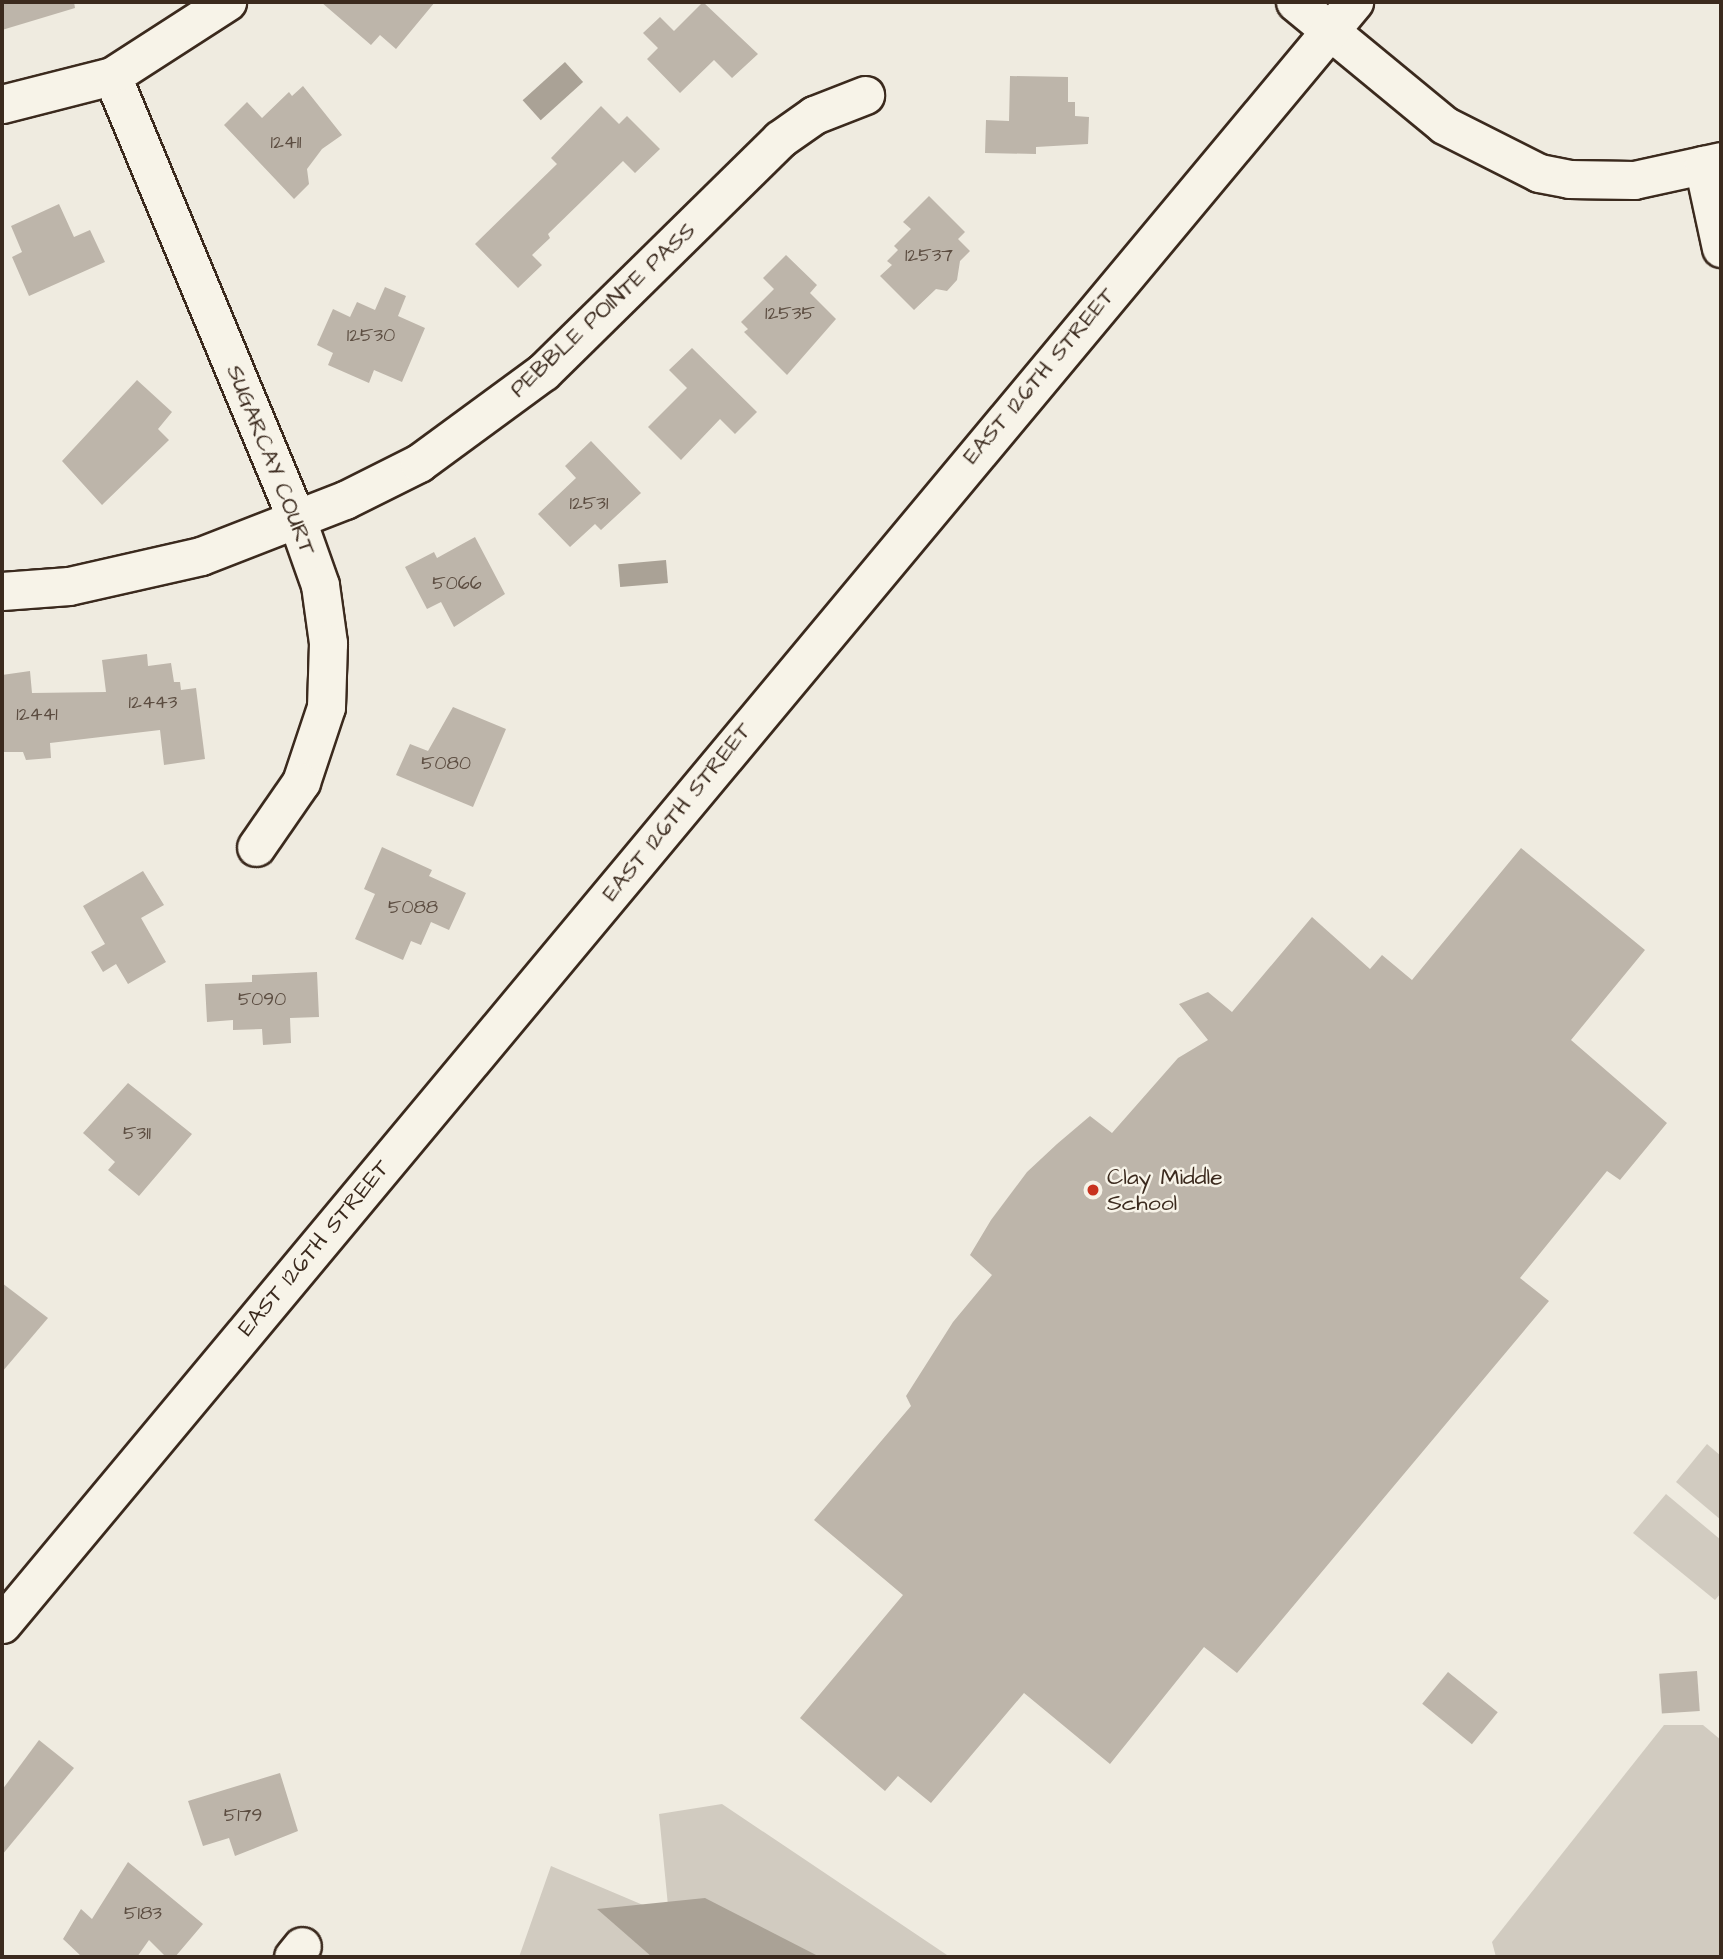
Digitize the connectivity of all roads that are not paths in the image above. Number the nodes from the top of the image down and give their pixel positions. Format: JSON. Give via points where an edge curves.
{"nodes":[{"id":1,"x":227,"y":2,"type":"edge"},
{"id":2,"x":1295,"y":2,"type":"edge"},
{"id":3,"x":1354,"y":2,"type":"edge"},
{"id":4,"x":1330,"y":31,"type":"junction"},
{"id":5,"x":112,"y":76,"type":"junction"},
{"id":6,"x":866,"y":95,"type":"dead end"},
{"id":7,"x":2,"y":104,"type":"edge"},
{"id":8,"x":1712,"y":163,"type":"edge"},
{"id":9,"x":1721,"y":248,"type":"edge"},
{"id":10,"x":297,"y":520,"type":"junction"},
{"id":11,"x":2,"y":591,"type":"edge"},
{"id":12,"x":256,"y":847,"type":"dead end"},
{"id":13,"x":2,"y":1624,"type":"edge"}],
"edges":[{"from":1,"to":5,"type":"street"},
{"from":2,"to":4,"type":"street"},
{"from":3,"to":4,"type":"street","name":"EAST 126TH STREET"},
{"from":4,"to":8,"type":"street","via":[[1444,125],[1539,173],[1569,179],[1634,180]]},
{"from":4,"to":13,"type":"street","name":"EAST 126TH STREET"},
{"from":5,"to":7,"type":"street"},
{"from":5,"to":10,"type":"street","name":"SUGARCAY COURT"},
{"from":6,"to":10,"type":"street","name":"PEBBLE POINTE PASS","via":[[814,115],[780,139],[626,295],[543,372],[484,418],[419,463]]},
{"from":8,"to":9,"type":"street"},
{"from":10,"to":11,"type":"street","name":"PEBBLE POINTE PASS","via":[[148,570],[69,586]]},
{"from":10,"to":12,"type":"street","name":"SUGARCAY COURT","via":[[320,585],[328,643],[326,707],[301,782]]}]}
